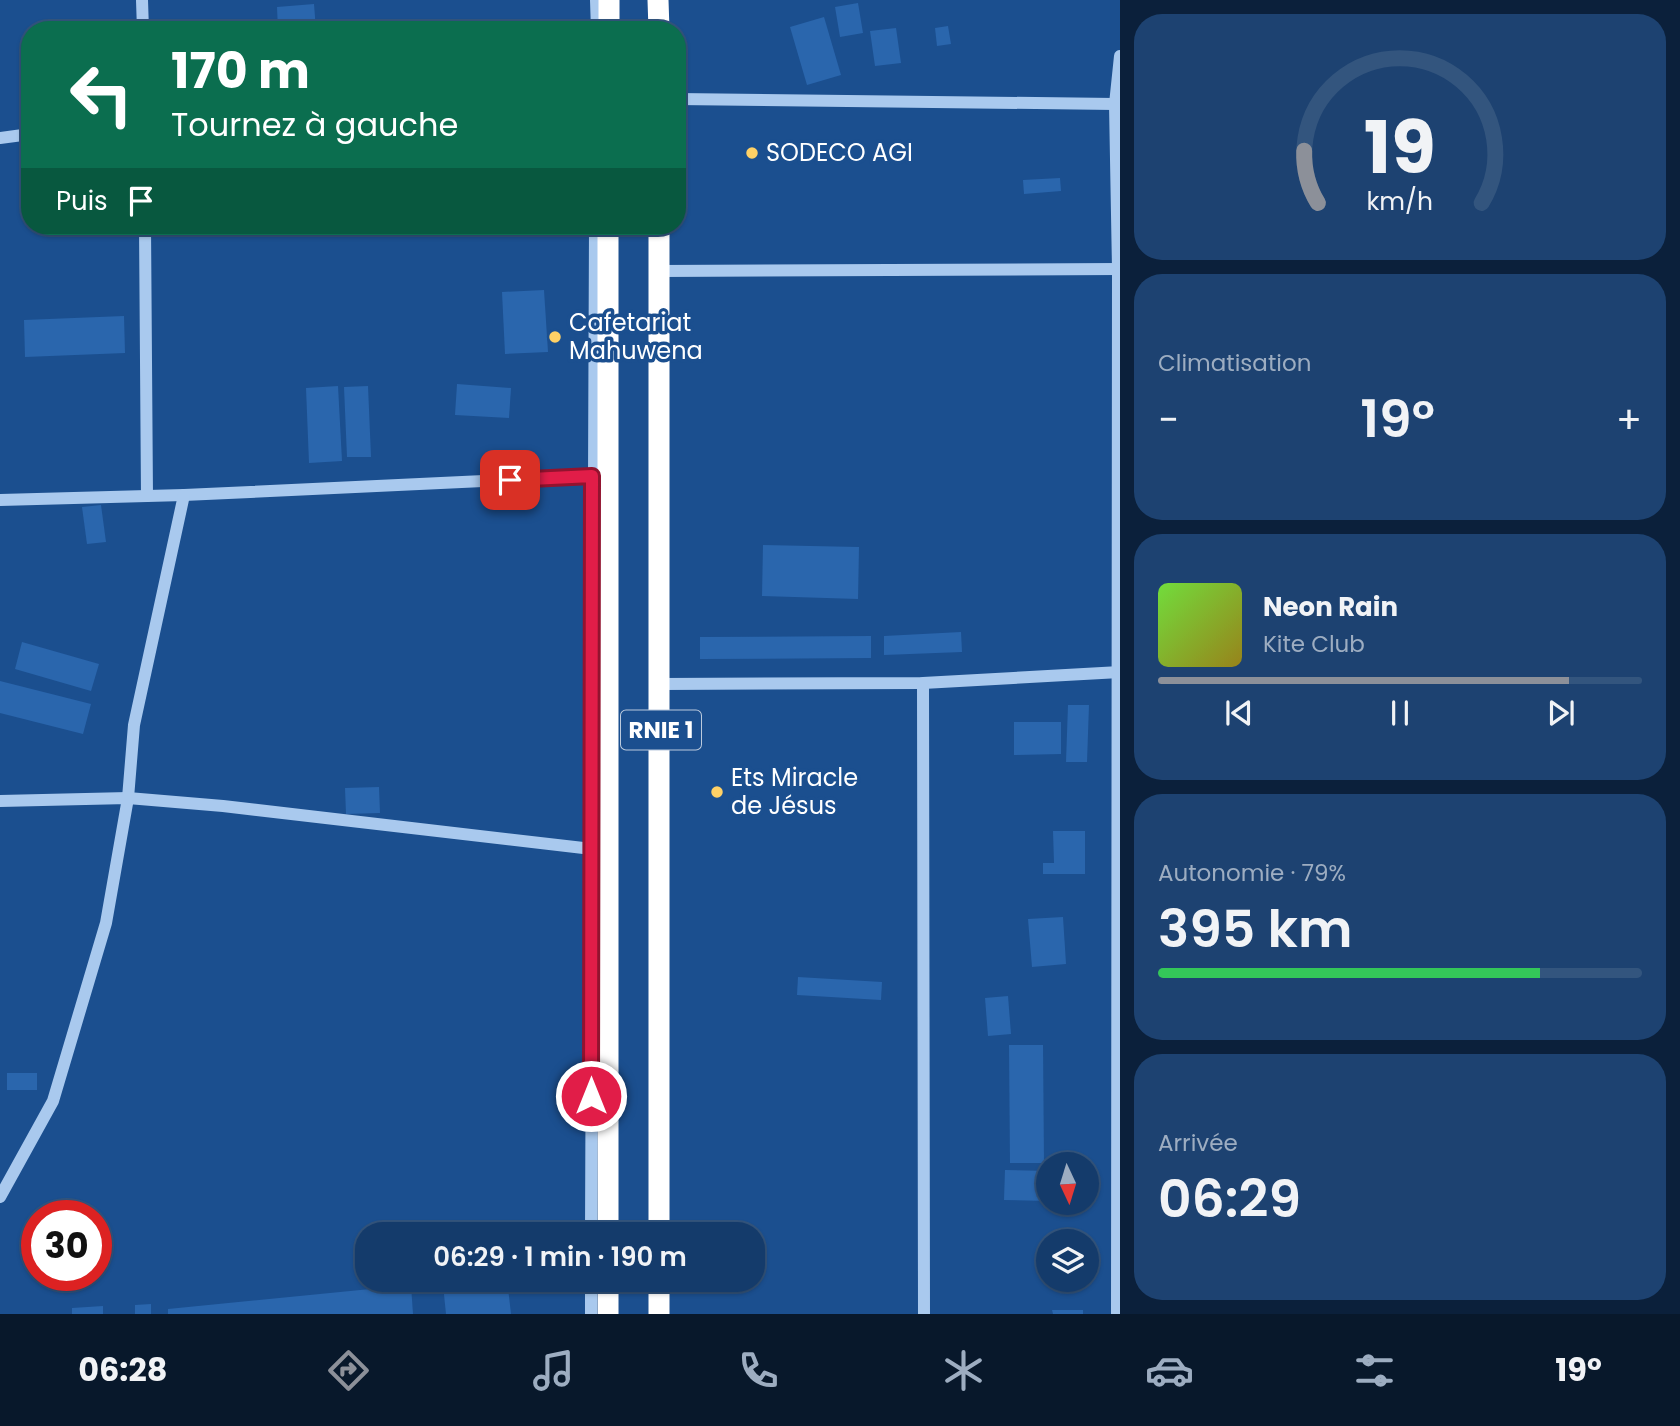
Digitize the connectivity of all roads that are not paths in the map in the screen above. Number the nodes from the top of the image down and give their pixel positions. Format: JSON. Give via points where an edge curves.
{"nodes":[{"id":1,"x":142,"y":0,"type":"edge"},
{"id":2,"x":596,"y":0,"type":"edge"},
{"id":3,"x":609,"y":0,"type":"edge"},
{"id":4,"x":658,"y":0,"type":"edge"},
{"id":5,"x":143,"y":21,"type":"edge"},
{"id":6,"x":597,"y":21,"type":"edge"},
{"id":7,"x":608,"y":21,"type":"edge"},
{"id":8,"x":659,"y":21,"type":"edge"},
{"id":9,"x":1120,"y":56,"type":"edge"},
{"id":10,"x":686,"y":99,"type":"edge"},
{"id":11,"x":1115,"y":104,"type":"junction"},
{"id":12,"x":21,"y":135,"type":"edge"},
{"id":13,"x":0,"y":138,"type":"edge"},
{"id":14,"x":145,"y":235,"type":"edge"},
{"id":15,"x":595,"y":235,"type":"edge"},
{"id":16,"x":608,"y":235,"type":"edge"},
{"id":17,"x":659,"y":235,"type":"edge"},
{"id":18,"x":1119,"y":269,"type":"edge"},
{"id":19,"x":659,"y":271,"type":"junction"},
{"id":20,"x":592,"y":476,"type":"junction"},
{"id":21,"x":184,"y":495,"type":"junction"},
{"id":22,"x":147,"y":496,"type":"junction"},
{"id":23,"x":0,"y":500,"type":"edge"},
{"id":24,"x":1118,"y":672,"type":"edge"},
{"id":25,"x":923,"y":683,"type":"junction"},
{"id":26,"x":661,"y":684,"type":"junction"},
{"id":27,"x":128,"y":798,"type":"junction"},
{"id":28,"x":0,"y":801,"type":"edge"},
{"id":29,"x":592,"y":849,"type":"junction"},
{"id":30,"x":0,"y":1197,"type":"edge"},
{"id":31,"x":591,"y":1222,"type":"edge"},
{"id":32,"x":608,"y":1222,"type":"edge"},
{"id":33,"x":659,"y":1222,"type":"edge"},
{"id":34,"x":591,"y":1292,"type":"edge"},
{"id":35,"x":608,"y":1292,"type":"edge"},
{"id":36,"x":659,"y":1292,"type":"edge"},
{"id":37,"x":591,"y":1314,"type":"edge"},
{"id":38,"x":608,"y":1314,"type":"edge"},
{"id":39,"x":659,"y":1314,"type":"edge"},
{"id":40,"x":924,"y":1314,"type":"edge"},
{"id":41,"x":1117,"y":1314,"type":"edge"}],
"edges":[{"from":1,"to":5,"type":"street"},
{"from":2,"to":6,"type":"street"},
{"from":3,"to":7,"type":"highway"},
{"from":4,"to":8,"type":"highway"},
{"from":9,"to":11,"type":"street"},
{"from":10,"to":11,"type":"street"},
{"from":11,"to":18,"type":"street"},
{"from":12,"to":13,"type":"street"},
{"from":14,"to":22,"type":"street"},
{"from":15,"to":20,"type":"street"},
{"from":16,"to":32,"type":"highway","number":"RNIE 1"},
{"from":17,"to":19,"type":"highway","number":"RNIE 1"},
{"from":18,"to":19,"type":"street"},
{"from":18,"to":24,"type":"street"},
{"from":19,"to":26,"type":"highway","number":"RNIE 1"},
{"from":20,"to":21,"type":"street"},
{"from":20,"to":29,"type":"street"},
{"from":21,"to":22,"type":"street"},
{"from":21,"to":27,"type":"street","via":[[134,724]]},
{"from":22,"to":23,"type":"street"},
{"from":24,"to":25,"type":"street"},
{"from":24,"to":41,"type":"street"},
{"from":25,"to":26,"type":"street"},
{"from":25,"to":40,"type":"street"},
{"from":26,"to":33,"type":"highway","number":"RNIE 1"},
{"from":27,"to":28,"type":"street"},
{"from":27,"to":29,"type":"street"},
{"from":27,"to":30,"type":"street","via":[[106,923],[53,1101]]},
{"from":29,"to":31,"type":"street"},
{"from":34,"to":37,"type":"street"},
{"from":35,"to":38,"type":"highway"},
{"from":36,"to":39,"type":"highway"}]}
